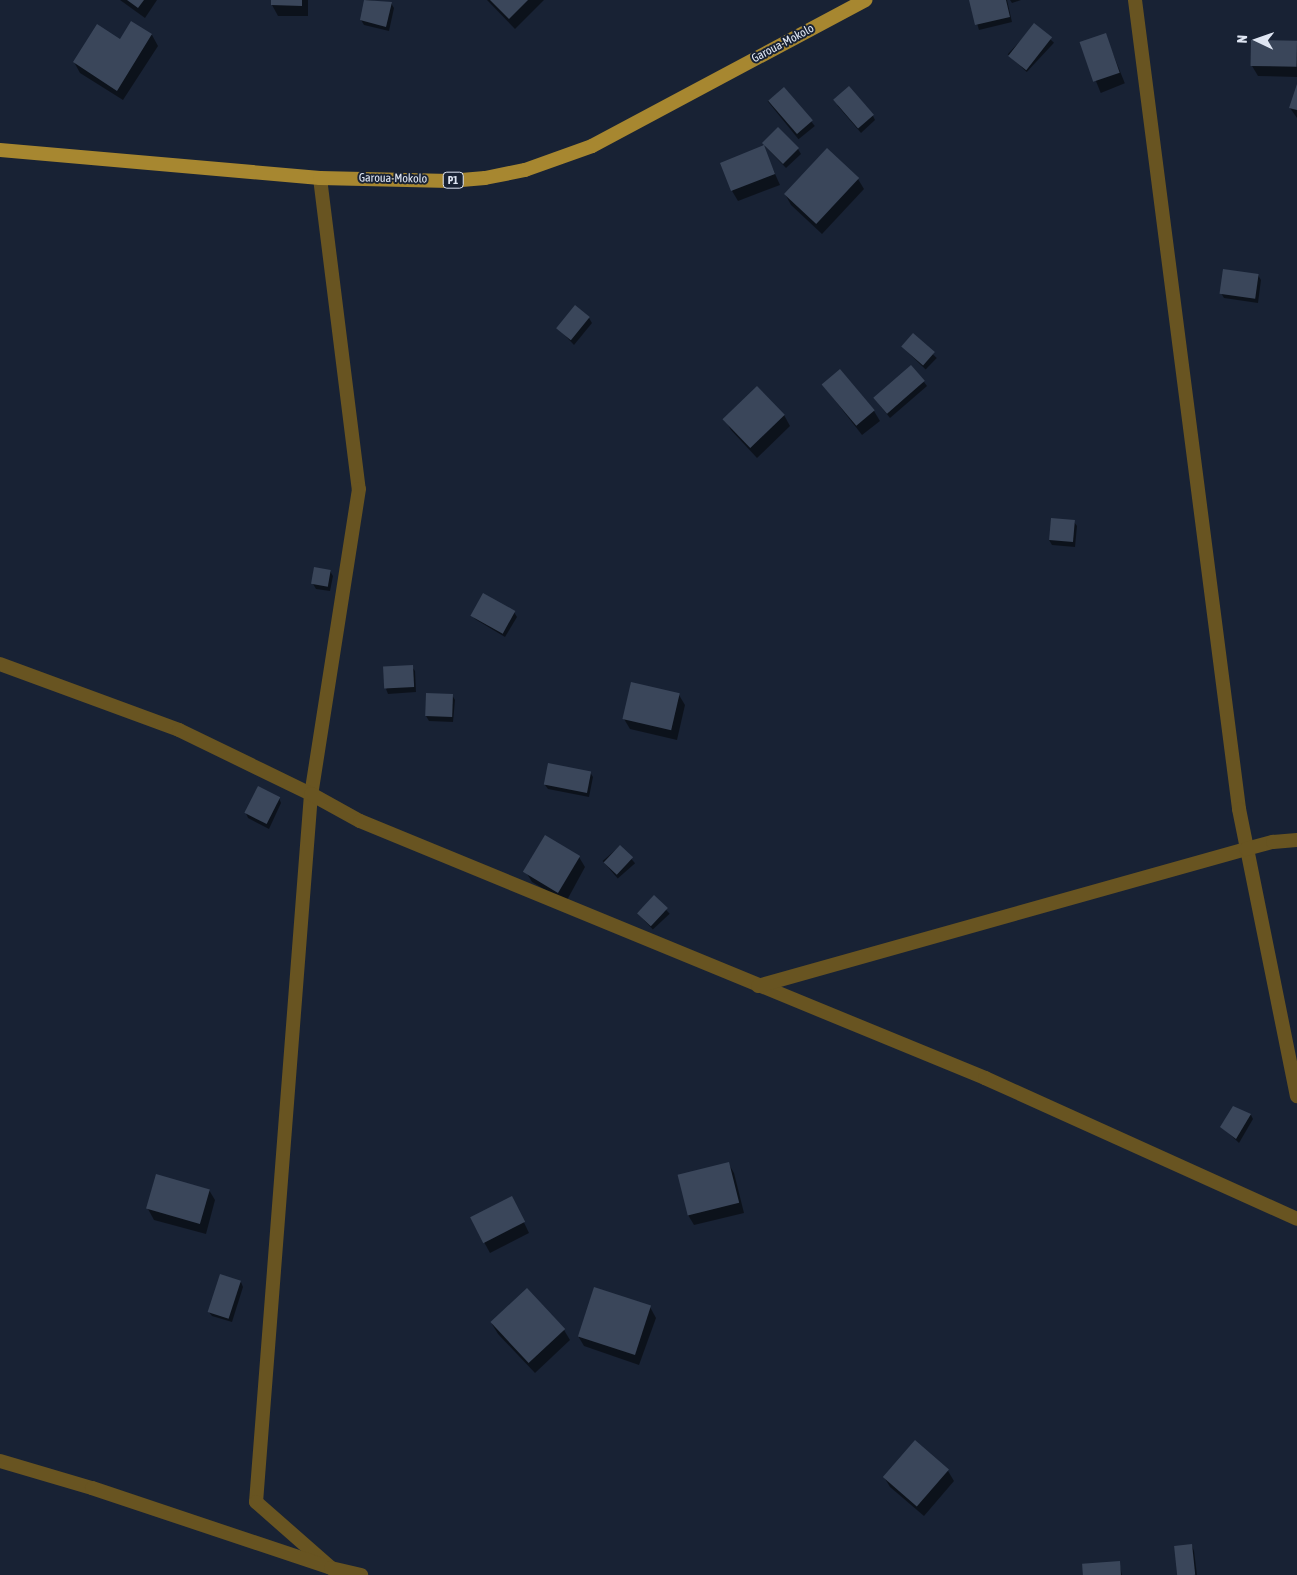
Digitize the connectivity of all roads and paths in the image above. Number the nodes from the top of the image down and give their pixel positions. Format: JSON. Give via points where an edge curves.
{"nodes":[{"id":1,"x":866,"y":0,"type":"edge"},
{"id":2,"x":1135,"y":0,"type":"edge"},
{"id":3,"x":0,"y":150,"type":"edge"},
{"id":4,"x":320,"y":178,"type":"junction"},
{"id":5,"x":0,"y":664,"type":"edge"},
{"id":6,"x":311,"y":794,"type":"junction"},
{"id":7,"x":1297,"y":840,"type":"edge"},
{"id":8,"x":1246,"y":849,"type":"junction"},
{"id":9,"x":758,"y":986,"type":"junction"},
{"id":10,"x":1297,"y":1096,"type":"edge"},
{"id":11,"x":1297,"y":1220,"type":"edge"},
{"id":12,"x":0,"y":1461,"type":"edge"},
{"id":13,"x":331,"y":1568,"type":"junction"},
{"id":14,"x":360,"y":1575,"type":"edge"}],
"edges":[{"from":1,"to":4,"type":"main road","name":"Garoua-Mokolo","number":"P1","via":[[592,146],[525,170],[450,181]]},
{"from":2,"to":8,"type":"street"},
{"from":3,"to":4,"type":"main road","name":"Garoua-Mokolo","number":"P1"},
{"from":4,"to":6,"type":"street","via":[[359,489]]},
{"from":5,"to":6,"type":"street","via":[[179,730]]},
{"from":6,"to":9,"type":"street","via":[[360,821]]},
{"from":6,"to":13,"type":"street","via":[[256,1502]]},
{"from":7,"to":8,"type":"street"},
{"from":8,"to":9,"type":"street"},
{"from":8,"to":10,"type":"street"},
{"from":9,"to":11,"type":"street","via":[[985,1078]]},
{"from":12,"to":13,"type":"street","via":[[92,1488]]},
{"from":13,"to":14,"type":"street"}]}
